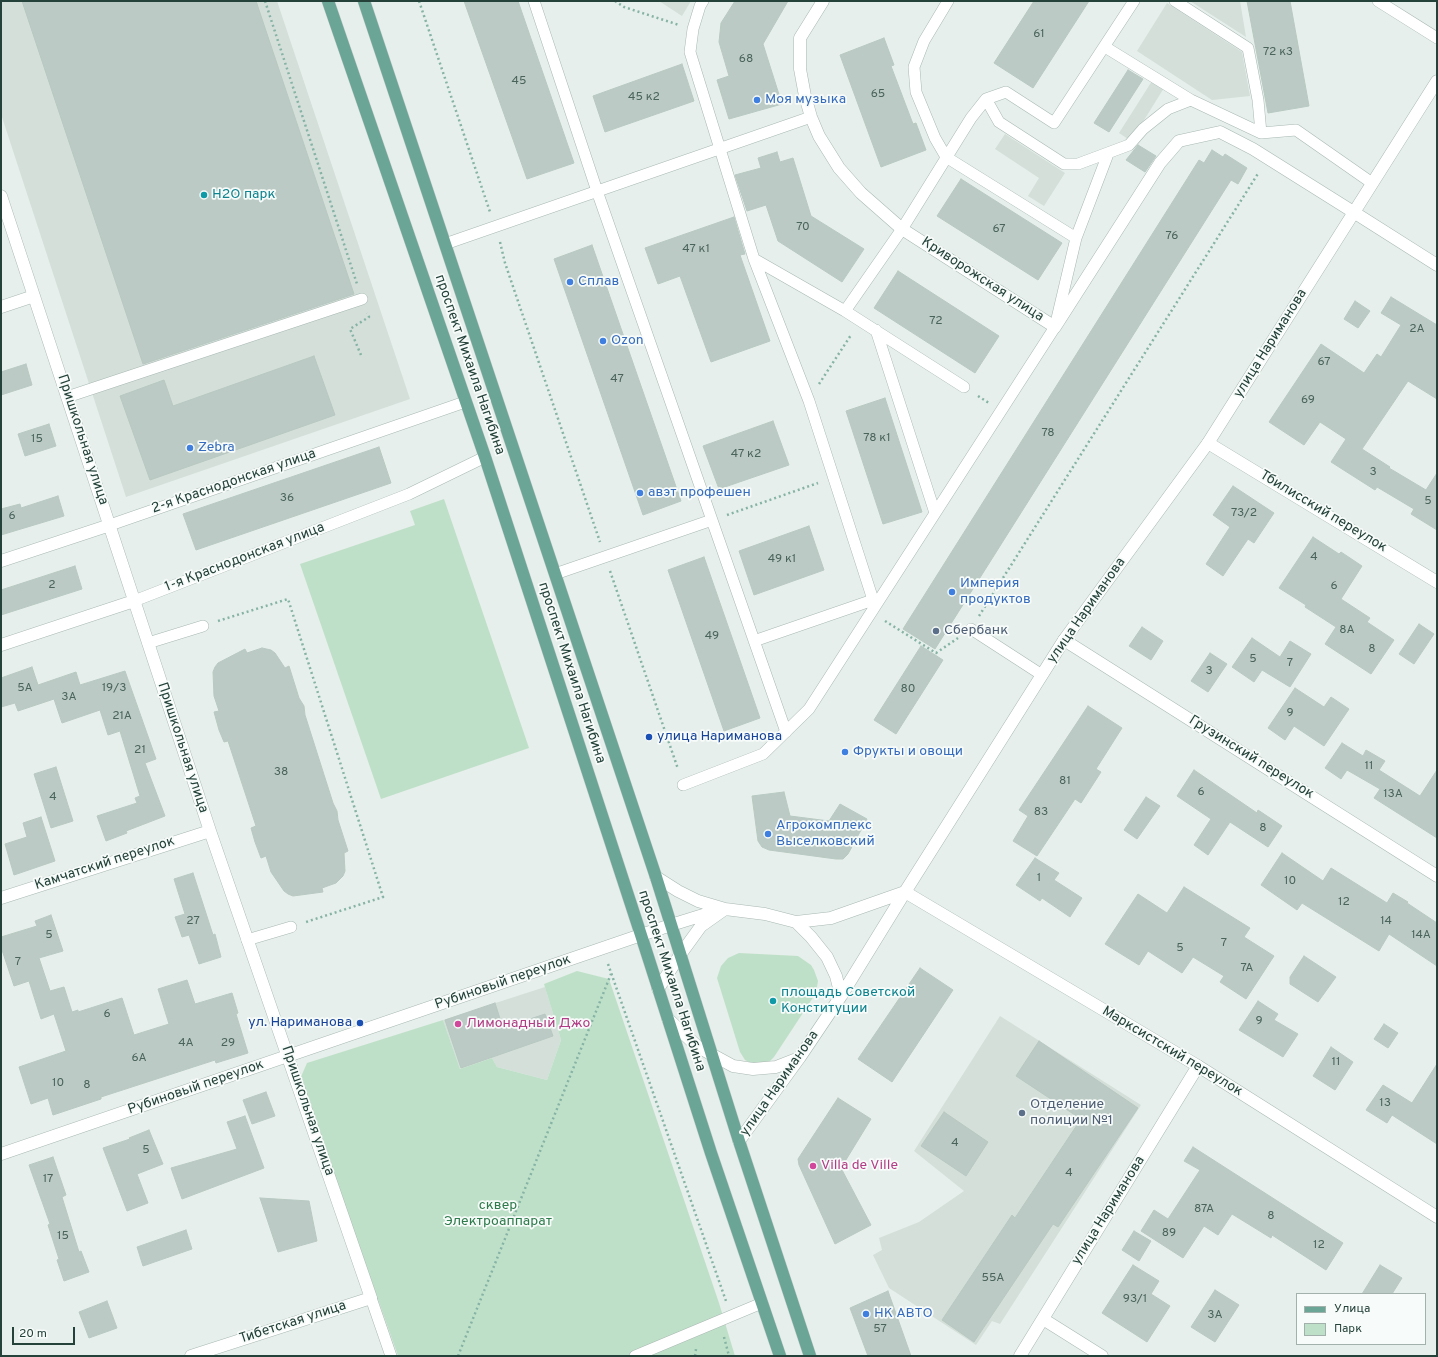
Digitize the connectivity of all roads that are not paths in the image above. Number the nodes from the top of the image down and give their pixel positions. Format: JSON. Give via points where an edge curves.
{"nodes":[{"id":1,"x":328,"y":1,"type":"edge"},
{"id":2,"x":364,"y":1,"type":"edge"},
{"id":3,"x":534,"y":1,"type":"edge"},
{"id":4,"x":703,"y":1,"type":"edge"},
{"id":5,"x":823,"y":1,"type":"edge"},
{"id":6,"x":948,"y":1,"type":"edge"},
{"id":7,"x":1134,"y":1,"type":"edge"},
{"id":8,"x":1175,"y":1,"type":"edge"},
{"id":9,"x":1378,"y":1,"type":"edge"},
{"id":10,"x":1437,"y":38,"type":"edge"},
{"id":11,"x":1105,"y":47,"type":"junction"},
{"id":12,"x":1437,"y":81,"type":"edge"},
{"id":13,"x":986,"y":98,"type":"junction"},
{"id":14,"x":1190,"y":100,"type":"junction"},
{"id":15,"x":810,"y":118,"type":"junction"},
{"id":16,"x":1261,"y":133,"type":"junction"},
{"id":17,"x":720,"y":148,"type":"junction"},
{"id":18,"x":1108,"y":154,"type":"junction"},
{"id":19,"x":946,"y":156,"type":"junction"},
{"id":20,"x":1372,"y":183,"type":"junction"},
{"id":21,"x":597,"y":191,"type":"junction"},
{"id":22,"x":1,"y":196,"type":"edge"},
{"id":23,"x":1355,"y":213,"type":"junction"},
{"id":24,"x":902,"y":229,"type":"junction"},
{"id":25,"x":1076,"y":238,"type":"junction"},
{"id":26,"x":444,"y":244,"type":"junction"},
{"id":27,"x":754,"y":260,"type":"junction"},
{"id":28,"x":1437,"y":264,"type":"edge"},
{"id":29,"x":34,"y":296,"type":"junction"},
{"id":30,"x":362,"y":299,"type":"road end"},
{"id":31,"x":1,"y":307,"type":"edge"},
{"id":32,"x":845,"y":311,"type":"junction"},
{"id":33,"x":1055,"y":327,"type":"junction"},
{"id":34,"x":876,"y":330,"type":"junction"},
{"id":35,"x":964,"y":387,"type":"road end"},
{"id":36,"x":68,"y":397,"type":"junction"},
{"id":37,"x":465,"y":402,"type":"junction"},
{"id":38,"x":1208,"y":443,"type":"junction"},
{"id":39,"x":484,"y":457,"type":"junction"},
{"id":40,"x":935,"y":513,"type":"junction"},
{"id":41,"x":712,"y":520,"type":"junction"},
{"id":42,"x":110,"y":526,"type":"junction"},
{"id":43,"x":1,"y":561,"type":"edge"},
{"id":44,"x":554,"y":574,"type":"junction"},
{"id":45,"x":1437,"y":582,"type":"edge"},
{"id":46,"x":134,"y":601,"type":"junction"},
{"id":47,"x":873,"y":606,"type":"junction"},
{"id":48,"x":203,"y":626,"type":"road end"},
{"id":49,"x":971,"y":629,"type":"road end"},
{"id":50,"x":1064,"y":640,"type":"junction"},
{"id":51,"x":754,"y":641,"type":"junction"},
{"id":52,"x":148,"y":643,"type":"junction"},
{"id":53,"x":1,"y":645,"type":"edge"},
{"id":54,"x":1042,"y":674,"type":"junction"},
{"id":55,"x":786,"y":732,"type":"junction"},
{"id":56,"x":683,"y":785,"type":"road end"},
{"id":57,"x":210,"y":831,"type":"junction"},
{"id":58,"x":1437,"y":876,"type":"edge"},
{"id":59,"x":656,"y":877,"type":"junction"},
{"id":60,"x":905,"y":892,"type":"junction"},
{"id":61,"x":1,"y":898,"type":"edge"},
{"id":62,"x":724,"y":909,"type":"junction"},
{"id":63,"x":796,"y":922,"type":"junction"},
{"id":64,"x":671,"y":925,"type":"junction"},
{"id":65,"x":291,"y":927,"type":"road end"},
{"id":66,"x":641,"y":935,"type":"junction"},
{"id":67,"x":247,"y":940,"type":"junction"},
{"id":68,"x":680,"y":955,"type":"junction"},
{"id":69,"x":658,"y":990,"type":"junction"},
{"id":70,"x":841,"y":996,"type":"junction"},
{"id":71,"x":668,"y":1019,"type":"junction"},
{"id":72,"x":712,"y":1055,"type":"junction"},
{"id":73,"x":288,"y":1057,"type":"junction"},
{"id":74,"x":800,"y":1057,"type":"junction"},
{"id":75,"x":1198,"y":1066,"type":"junction"},
{"id":76,"x":739,"y":1141,"type":"junction"},
{"id":77,"x":1,"y":1154,"type":"edge"},
{"id":78,"x":1437,"y":1217,"type":"edge"},
{"id":79,"x":371,"y":1298,"type":"junction"},
{"id":80,"x":762,"y":1303,"type":"junction"},
{"id":81,"x":1043,"y":1319,"type":"junction"},
{"id":82,"x":191,"y":1356,"type":"edge"},
{"id":83,"x":391,"y":1356,"type":"edge"},
{"id":84,"x":635,"y":1356,"type":"edge"},
{"id":85,"x":780,"y":1356,"type":"edge"},
{"id":86,"x":810,"y":1356,"type":"edge"},
{"id":87,"x":1020,"y":1356,"type":"edge"},
{"id":88,"x":1102,"y":1356,"type":"edge"}],
"edges":[{"from":1,"to":37,"type":"main road","name":"проспект Михаила Нагибина"},
{"from":2,"to":26,"type":"main road","name":"проспект Михаила Нагибина"},
{"from":3,"to":21,"type":"lane"},
{"from":4,"to":17,"type":"lane","via":[[693,29],[690,52]]},
{"from":5,"to":15,"type":"street","name":"Криворожская улица","via":[[800,38],[800,69]]},
{"from":6,"to":19,"type":"lane","via":[[924,41],[914,67],[916,92],[934,138]]},
{"from":7,"to":11,"type":"lane"},
{"from":8,"to":16,"type":"lane","via":[[1248,48],[1258,100]]},
{"from":9,"to":10,"type":"lane"},
{"from":11,"to":13,"type":"lane","via":[[1054,123],[1006,92]]},
{"from":11,"to":14,"type":"lane"},
{"from":12,"to":20,"type":"street","name":"улица Нариманова"},
{"from":13,"to":18,"type":"lane","via":[[999,122],[1064,164],[1078,164]]},
{"from":13,"to":19,"type":"lane"},
{"from":14,"to":16,"type":"lane"},
{"from":14,"to":18,"type":"lane","via":[[1168,109],[1142,130],[1129,145]]},
{"from":15,"to":17,"type":"lane"},
{"from":15,"to":24,"type":"street","name":"Криворожская улица","via":[[839,168],[860,192]]},
{"from":16,"to":20,"type":"lane","via":[[1296,130]]},
{"from":17,"to":21,"type":"lane"},
{"from":17,"to":27,"type":"lane"},
{"from":18,"to":25,"type":"lane"},
{"from":19,"to":24,"type":"lane"},
{"from":19,"to":25,"type":"lane"},
{"from":20,"to":23,"type":"street","name":"улица Нариманова"},
{"from":21,"to":26,"type":"lane"},
{"from":21,"to":41,"type":"lane"},
{"from":22,"to":29,"type":"street","name":"Пришкольная улица"},
{"from":23,"to":28,"type":"street","name":"Криворожская улица"},
{"from":23,"to":33,"type":"street","name":"Криворожская улица","via":[[1268,158],[1220,132],[1179,141],[1160,163]]},
{"from":23,"to":38,"type":"street","name":"улица Нариманова"},
{"from":24,"to":32,"type":"lane"},
{"from":24,"to":33,"type":"street","name":"Криворожская улица"},
{"from":25,"to":33,"type":"lane"},
{"from":26,"to":44,"type":"main road","name":"проспект Михаила Нагибина"},
{"from":27,"to":32,"type":"lane"},
{"from":27,"to":47,"type":"lane","via":[[809,401]]},
{"from":29,"to":31,"type":"street"},
{"from":29,"to":36,"type":"street","name":"Пришкольная улица"},
{"from":30,"to":36,"type":"lane"},
{"from":32,"to":34,"type":"lane"},
{"from":33,"to":40,"type":"lane"},
{"from":34,"to":35,"type":"lane"},
{"from":34,"to":40,"type":"lane"},
{"from":36,"to":42,"type":"street","name":"Пришкольная улица"},
{"from":37,"to":39,"type":"main road","name":"проспект Михаила Нагибина"},
{"from":37,"to":42,"type":"lane","name":"2-я Краснодонская улица"},
{"from":38,"to":45,"type":"street","name":"Тбилисский переулок"},
{"from":38,"to":50,"type":"street","name":"улица Нариманова"},
{"from":39,"to":46,"type":"lane","name":"1-я Краснодонская улица","via":[[408,494]]},
{"from":39,"to":66,"type":"main road","name":"проспект Михаила Нагибина"},
{"from":40,"to":47,"type":"lane"},
{"from":41,"to":44,"type":"lane"},
{"from":41,"to":51,"type":"lane"},
{"from":42,"to":43,"type":"street","name":"2-я Краснодонская улица"},
{"from":42,"to":46,"type":"street","name":"Пришкольная улица"},
{"from":44,"to":59,"type":"main road","name":"проспект Михаила Нагибина"},
{"from":46,"to":52,"type":"street","name":"Пришкольная улица"},
{"from":46,"to":53,"type":"street","name":"1-я Краснодонская улица"},
{"from":47,"to":51,"type":"lane"},
{"from":47,"to":55,"type":"lane","via":[[808,709]]},
{"from":48,"to":52,"type":"lane"},
{"from":49,"to":54,"type":"lane"},
{"from":50,"to":54,"type":"street","name":"улица Нариманова"},
{"from":50,"to":58,"type":"street","name":"Грузинский переулок"},
{"from":51,"to":55,"type":"lane"},
{"from":52,"to":57,"type":"street","name":"Пришкольная улица"},
{"from":54,"to":60,"type":"street","name":"улица Нариманова"},
{"from":55,"to":56,"type":"lane","via":[[762,754]]},
{"from":57,"to":61,"type":"street","name":"Камчатский переулок"},
{"from":57,"to":67,"type":"street","name":"Пришкольная улица"},
{"from":59,"to":62,"type":"street","via":[[678,891]]},
{"from":59,"to":64,"type":"main road","name":"проспект Михаила Нагибина"},
{"from":60,"to":63,"type":"street","via":[[831,918]]},
{"from":60,"to":70,"type":"street","name":"улица Нариманова"},
{"from":60,"to":75,"type":"street","name":"Марксистский переулок"},
{"from":62,"to":63,"type":"street","via":[[765,914]]},
{"from":62,"to":64,"type":"street"},
{"from":62,"to":68,"type":"street","via":[[701,926]]},
{"from":63,"to":70,"type":"street","via":[[826,957],[836,976]]},
{"from":64,"to":66,"type":"street"},
{"from":64,"to":68,"type":"main road","name":"проспект Михаила Нагибина"},
{"from":65,"to":67,"type":"lane"},
{"from":66,"to":69,"type":"main road","name":"проспект Михаила Нагибина"},
{"from":66,"to":73,"type":"street","name":"Рубиновый переулок"},
{"from":67,"to":73,"type":"street","name":"Пришкольная улица"},
{"from":68,"to":69,"type":"street"},
{"from":68,"to":72,"type":"main road","name":"проспект Михаила Нагибина"},
{"from":69,"to":71,"type":"main road","name":"проспект Михаила Нагибина"},
{"from":70,"to":74,"type":"street","name":"улица Нариманова"},
{"from":71,"to":72,"type":"street","via":[[698,1047]]},
{"from":71,"to":80,"type":"main road","name":"проспект Михаила Нагибина"},
{"from":72,"to":74,"type":"street","via":[[733,1066],[753,1069],[776,1067]]},
{"from":72,"to":76,"type":"main road","name":"проспект Михаила Нагибина"},
{"from":73,"to":77,"type":"street","name":"Рубиновый переулок"},
{"from":73,"to":79,"type":"street","name":"Пришкольная улица"},
{"from":74,"to":76,"type":"street","name":"улица Нариманова"},
{"from":75,"to":78,"type":"street","name":"Марксистский переулок"},
{"from":75,"to":81,"type":"street","name":"улица Нариманова"},
{"from":76,"to":86,"type":"main road","name":"проспект Михаила Нагибина"},
{"from":79,"to":82,"type":"street","name":"Тибетская улица"},
{"from":79,"to":83,"type":"lane"},
{"from":80,"to":84,"type":"lane"},
{"from":80,"to":85,"type":"main road","name":"проспект Михаила Нагибина"},
{"from":81,"to":87,"type":"street","name":"улица Нариманова"},
{"from":81,"to":88,"type":"street"}]}
